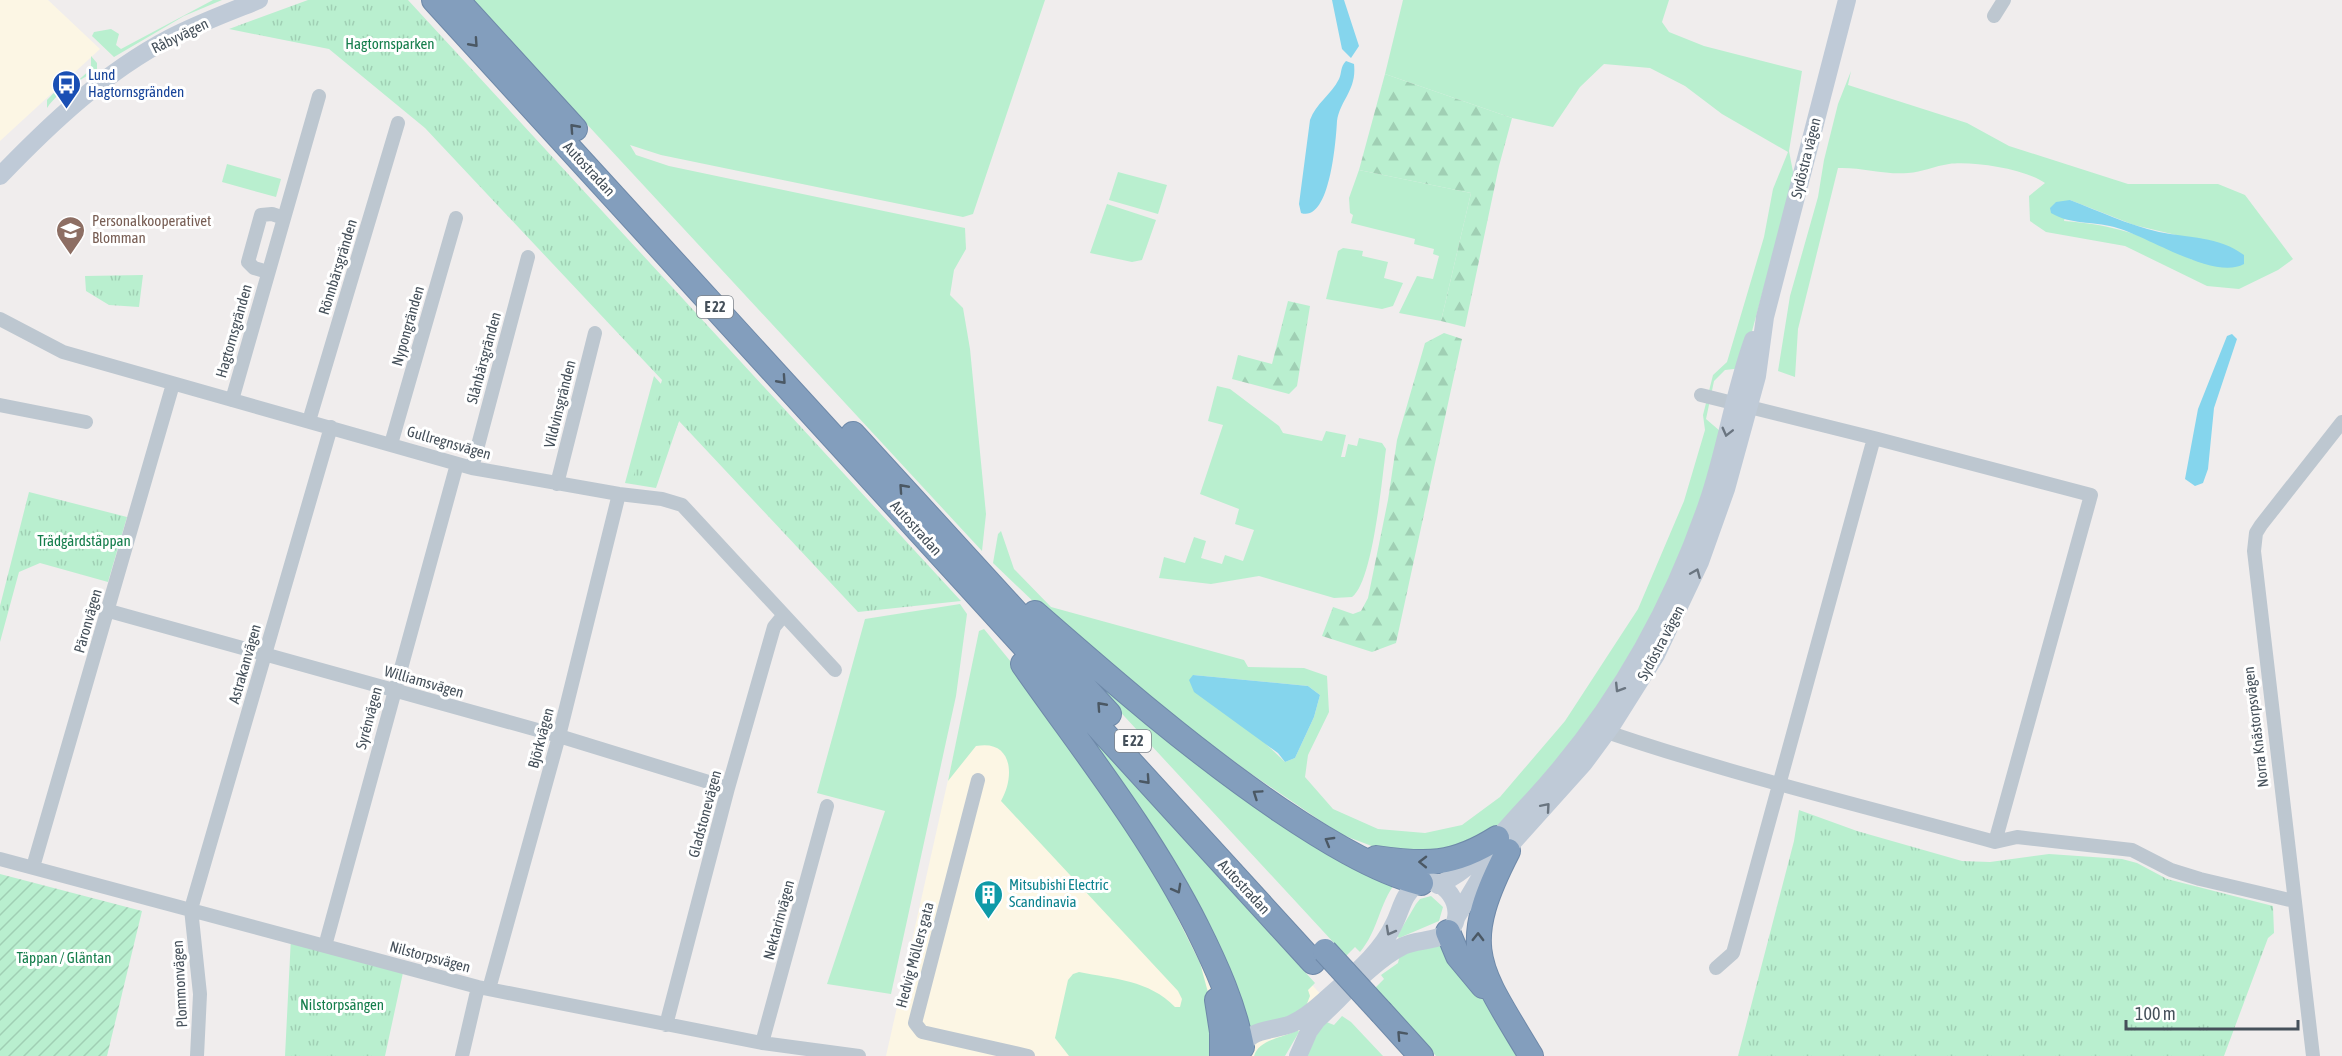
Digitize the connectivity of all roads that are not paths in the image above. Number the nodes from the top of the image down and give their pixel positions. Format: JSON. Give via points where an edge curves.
{"nodes":[{"id":1,"x":259,"y":0,"type":"edge"},
{"id":2,"x":434,"y":0,"type":"edge"},
{"id":3,"x":458,"y":0,"type":"edge"},
{"id":4,"x":1846,"y":0,"type":"edge"},
{"id":5,"x":2004,"y":0,"type":"edge"},
{"id":6,"x":1994,"y":16,"type":"dead end"},
{"id":7,"x":319,"y":96,"type":"dead end"},
{"id":8,"x":398,"y":123,"type":"dead end"},
{"id":9,"x":0,"y":176,"type":"edge"},
{"id":10,"x":284,"y":218,"type":"junction"},
{"id":11,"x":456,"y":218,"type":"dead end"},
{"id":12,"x":528,"y":257,"type":"dead end"},
{"id":13,"x":268,"y":272,"type":"junction"},
{"id":14,"x":1,"y":322,"type":"edge"},
{"id":15,"x":595,"y":333,"type":"dead end"},
{"id":16,"x":173,"y":384,"type":"junction"},
{"id":17,"x":1701,"y":395,"type":"dead end"},
{"id":18,"x":232,"y":400,"type":"junction"},
{"id":19,"x":0,"y":405,"type":"edge"},
{"id":20,"x":1742,"y":405,"type":"junction"},
{"id":21,"x":309,"y":421,"type":"junction"},
{"id":22,"x":86,"y":422,"type":"dead end"},
{"id":23,"x":2342,"y":422,"type":"edge"},
{"id":24,"x":331,"y":428,"type":"junction"},
{"id":25,"x":1874,"y":438,"type":"junction"},
{"id":26,"x":391,"y":444,"type":"junction"},
{"id":27,"x":457,"y":464,"type":"junction"},
{"id":28,"x":472,"y":468,"type":"junction"},
{"id":29,"x":557,"y":484,"type":"junction"},
{"id":30,"x":619,"y":494,"type":"junction"},
{"id":31,"x":942,"y":531,"type":"junction"},
{"id":32,"x":965,"y":581,"type":"junction"},
{"id":33,"x":109,"y":611,"type":"junction"},
{"id":34,"x":783,"y":615,"type":"junction"},
{"id":35,"x":265,"y":653,"type":"junction"},
{"id":36,"x":835,"y":670,"type":"dead end"},
{"id":37,"x":394,"y":691,"type":"junction"},
{"id":38,"x":1607,"y":732,"type":"junction"},
{"id":39,"x":559,"y":736,"type":"junction"},
{"id":40,"x":978,"y":780,"type":"dead end"},
{"id":41,"x":1780,"y":783,"type":"junction"},
{"id":42,"x":728,"y":788,"type":"junction"},
{"id":43,"x":827,"y":806,"type":"dead end"},
{"id":44,"x":1995,"y":842,"type":"junction"},
{"id":45,"x":1502,"y":844,"type":"junction"},
{"id":46,"x":1353,"y":854,"type":"junction"},
{"id":47,"x":0,"y":859,"type":"edge"},
{"id":48,"x":33,"y":867,"type":"junction"},
{"id":49,"x":1430,"y":884,"type":"junction"},
{"id":50,"x":2294,"y":901,"type":"junction"},
{"id":51,"x":191,"y":909,"type":"junction"},
{"id":52,"x":1452,"y":925,"type":"junction"},
{"id":53,"x":325,"y":946,"type":"junction"},
{"id":54,"x":1319,"y":956,"type":"junction"},
{"id":55,"x":1716,"y":968,"type":"dead end"},
{"id":56,"x":484,"y":988,"type":"junction"},
{"id":57,"x":1504,"y":1011,"type":"junction"},
{"id":58,"x":1375,"y":1019,"type":"junction"},
{"id":59,"x":666,"y":1025,"type":"junction"},
{"id":60,"x":769,"y":1048,"type":"edge"},
{"id":61,"x":1235,"y":1053,"type":"edge"},
{"id":62,"x":197,"y":1056,"type":"edge"},
{"id":63,"x":462,"y":1056,"type":"edge"},
{"id":64,"x":859,"y":1056,"type":"edge"},
{"id":65,"x":1028,"y":1056,"type":"edge"},
{"id":66,"x":1298,"y":1056,"type":"edge"},
{"id":67,"x":1398,"y":1056,"type":"edge"},
{"id":68,"x":1420,"y":1056,"type":"edge"},
{"id":69,"x":1531,"y":1056,"type":"edge"},
{"id":70,"x":2313,"y":1056,"type":"edge"}],
"edges":[{"from":1,"to":9,"type":"main road","name":"Råbyvägen","via":[[170,38],[115,73],[62,115]]},
{"from":2,"to":32,"type":"highway","name":"Autostradan","number":"E 22","one_way":true},
{"from":31,"to":3,"type":"highway","name":"Autostradan","number":"E 22","one_way":true},
{"from":4,"to":20,"type":"main road","name":"Sydöstra vägen","via":[[1765,317],[1758,376]]},
{"from":5,"to":6,"type":"street"},
{"from":7,"to":10,"type":"street","name":"Hagtornsgränden"},
{"from":8,"to":21,"type":"street","name":"Rönnbärsgränden"},
{"from":10,"to":13,"type":"street","name":"Hagtornsgränden"},
{"from":10,"to":13,"type":"street","name":"Hagtornsgränden","via":[[261,214],[248,262]]},
{"from":11,"to":26,"type":"street","name":"Nypongränden"},
{"from":12,"to":28,"type":"street","name":"Slånbärsgränden"},
{"from":13,"to":18,"type":"street","name":"Hagtornsgränden"},
{"from":14,"to":16,"type":"street","name":"Gullregnsvägen","via":[[63,352]]},
{"from":15,"to":29,"type":"street","name":"Vildvinsgränden"},
{"from":16,"to":18,"type":"street","name":"Gullregnsvägen"},
{"from":16,"to":33,"type":"street","name":"Päronvägen"},
{"from":17,"to":20,"type":"street"},
{"from":18,"to":21,"type":"street","name":"Gullregnsvägen"},
{"from":19,"to":22,"type":"street"},
{"from":20,"to":25,"type":"street"},
{"from":38,"to":20,"type":"main road","name":"Sydöstra vägen","one_way":true,"via":[[1656,655],[1688,592],[1713,529]]},
{"from":20,"to":45,"type":"main road","name":"Sydöstra vägen","one_way":true,"via":[[1695,538],[1644,648],[1602,715]]},
{"from":21,"to":24,"type":"street","name":"Gullregnsvägen"},
{"from":23,"to":50,"type":"street","name":"Norra Knästorpsvägen","via":[[2272,509],[2254,542]]},
{"from":24,"to":26,"type":"street","name":"Gullregnsvägen"},
{"from":24,"to":35,"type":"street","name":"Astrakanvägen"},
{"from":25,"to":41,"type":"street"},
{"from":25,"to":44,"type":"street","via":[[2091,495]]},
{"from":26,"to":27,"type":"street","name":"Gullregnsvägen"},
{"from":27,"to":28,"type":"street","name":"Gullregnsvägen"},
{"from":27,"to":37,"type":"street","name":"Syrénvägen"},
{"from":28,"to":29,"type":"street","name":"Gullregnsvägen"},
{"from":29,"to":30,"type":"street","name":"Gullregnsvägen"},
{"from":30,"to":34,"type":"street","name":"Gullregnsvägen","via":[[682,505]]},
{"from":30,"to":39,"type":"street","name":"Björkvägen"},
{"from":46,"to":31,"type":"highway","one_way":true,"via":[[1225,772],[1164,725]]},
{"from":54,"to":31,"type":"highway","name":"Autostradan","number":"E 22","one_way":true},
{"from":32,"to":54,"type":"highway","name":"Autostradan","number":"E 22","one_way":true},
{"from":32,"to":61,"type":"highway","one_way":true,"via":[[1149,841],[1202,937],[1222,1032]]},
{"from":33,"to":35,"type":"street","name":"Williamsvägen"},
{"from":33,"to":48,"type":"street","name":"Päronvägen"},
{"from":34,"to":36,"type":"street","name":"Gullregnsvägen"},
{"from":34,"to":42,"type":"street","name":"Gladstonevägen","via":[[774,627]]},
{"from":35,"to":37,"type":"street","name":"Williamsvägen"},
{"from":35,"to":51,"type":"street","name":"Astrakanvägen"},
{"from":37,"to":39,"type":"street","name":"Williamsvägen"},
{"from":37,"to":53,"type":"street","name":"Syrénvägen"},
{"from":38,"to":41,"type":"street","via":[[1691,760]]},
{"from":45,"to":38,"type":"main road","name":"Sydöstra vägen","one_way":true,"via":[[1584,764]]},
{"from":39,"to":42,"type":"street","name":"Williamsvägen"},
{"from":39,"to":56,"type":"street","name":"Björkvägen"},
{"from":40,"to":65,"type":"street","name":"Hedvig Möllers gata","via":[[915,1023],[922,1032],[933,1036]]},
{"from":41,"to":44,"type":"street"},
{"from":41,"to":55,"type":"street","via":[[1733,953]]},
{"from":42,"to":59,"type":"street","name":"Gladstonevägen"},
{"from":43,"to":60,"type":"street","name":"Nektarinvägen"},
{"from":44,"to":50,"type":"street","via":[[2017,837],[2132,850],[2171,870]]},
{"from":45,"to":46,"type":"highway","one_way":true,"via":[[1446,861],[1414,862]]},
{"from":45,"to":49,"type":"main road","name":"Sydöstra vägen","via":[[1466,870]]},
{"from":45,"to":52,"type":"main road","name":"Sydöstra vägen"},
{"from":57,"to":45,"type":"highway","one_way":true,"via":[[1483,972],[1477,936]]},
{"from":46,"to":49,"type":"highway"},
{"from":47,"to":48,"type":"street","name":"Nilstorpsvägen"},
{"from":48,"to":51,"type":"street","name":"Nilstorpsvägen"},
{"from":49,"to":52,"type":"main road","via":[[1453,898]]},
{"from":49,"to":61,"type":"main road","one_way":true,"via":[[1408,892],[1387,938],[1360,968],[1301,1019],[1254,1034]]},
{"from":50,"to":70,"type":"street","name":"Norra Knästorpsvägen"},
{"from":51,"to":53,"type":"street","name":"Nilstorpsvägen"},
{"from":51,"to":62,"type":"street","name":"Plommonvägen","via":[[200,994]]},
{"from":52,"to":57,"type":"highway","via":[[1458,956]]},
{"from":52,"to":66,"type":"main road","via":[[1436,938],[1410,943],[1386,957],[1317,1020]]},
{"from":53,"to":56,"type":"street","name":"Nilstorpsvägen"},
{"from":54,"to":58,"type":"highway","name":"Autostradan","number":"E 22"},
{"from":56,"to":59,"type":"street","name":"Nilstorpsvägen"},
{"from":56,"to":63,"type":"street","name":"Björkvägen"},
{"from":57,"to":69,"type":"highway"},
{"from":58,"to":67,"type":"highway","name":"Autostradan","number":"E 22"},
{"from":68,"to":58,"type":"highway","name":"Autostradan","number":"E 22","one_way":true},
{"from":59,"to":60,"type":"street","name":"Nilstorpsvägen"},
{"from":60,"to":64,"type":"street","name":"Nilstorpsvägen"}]}
